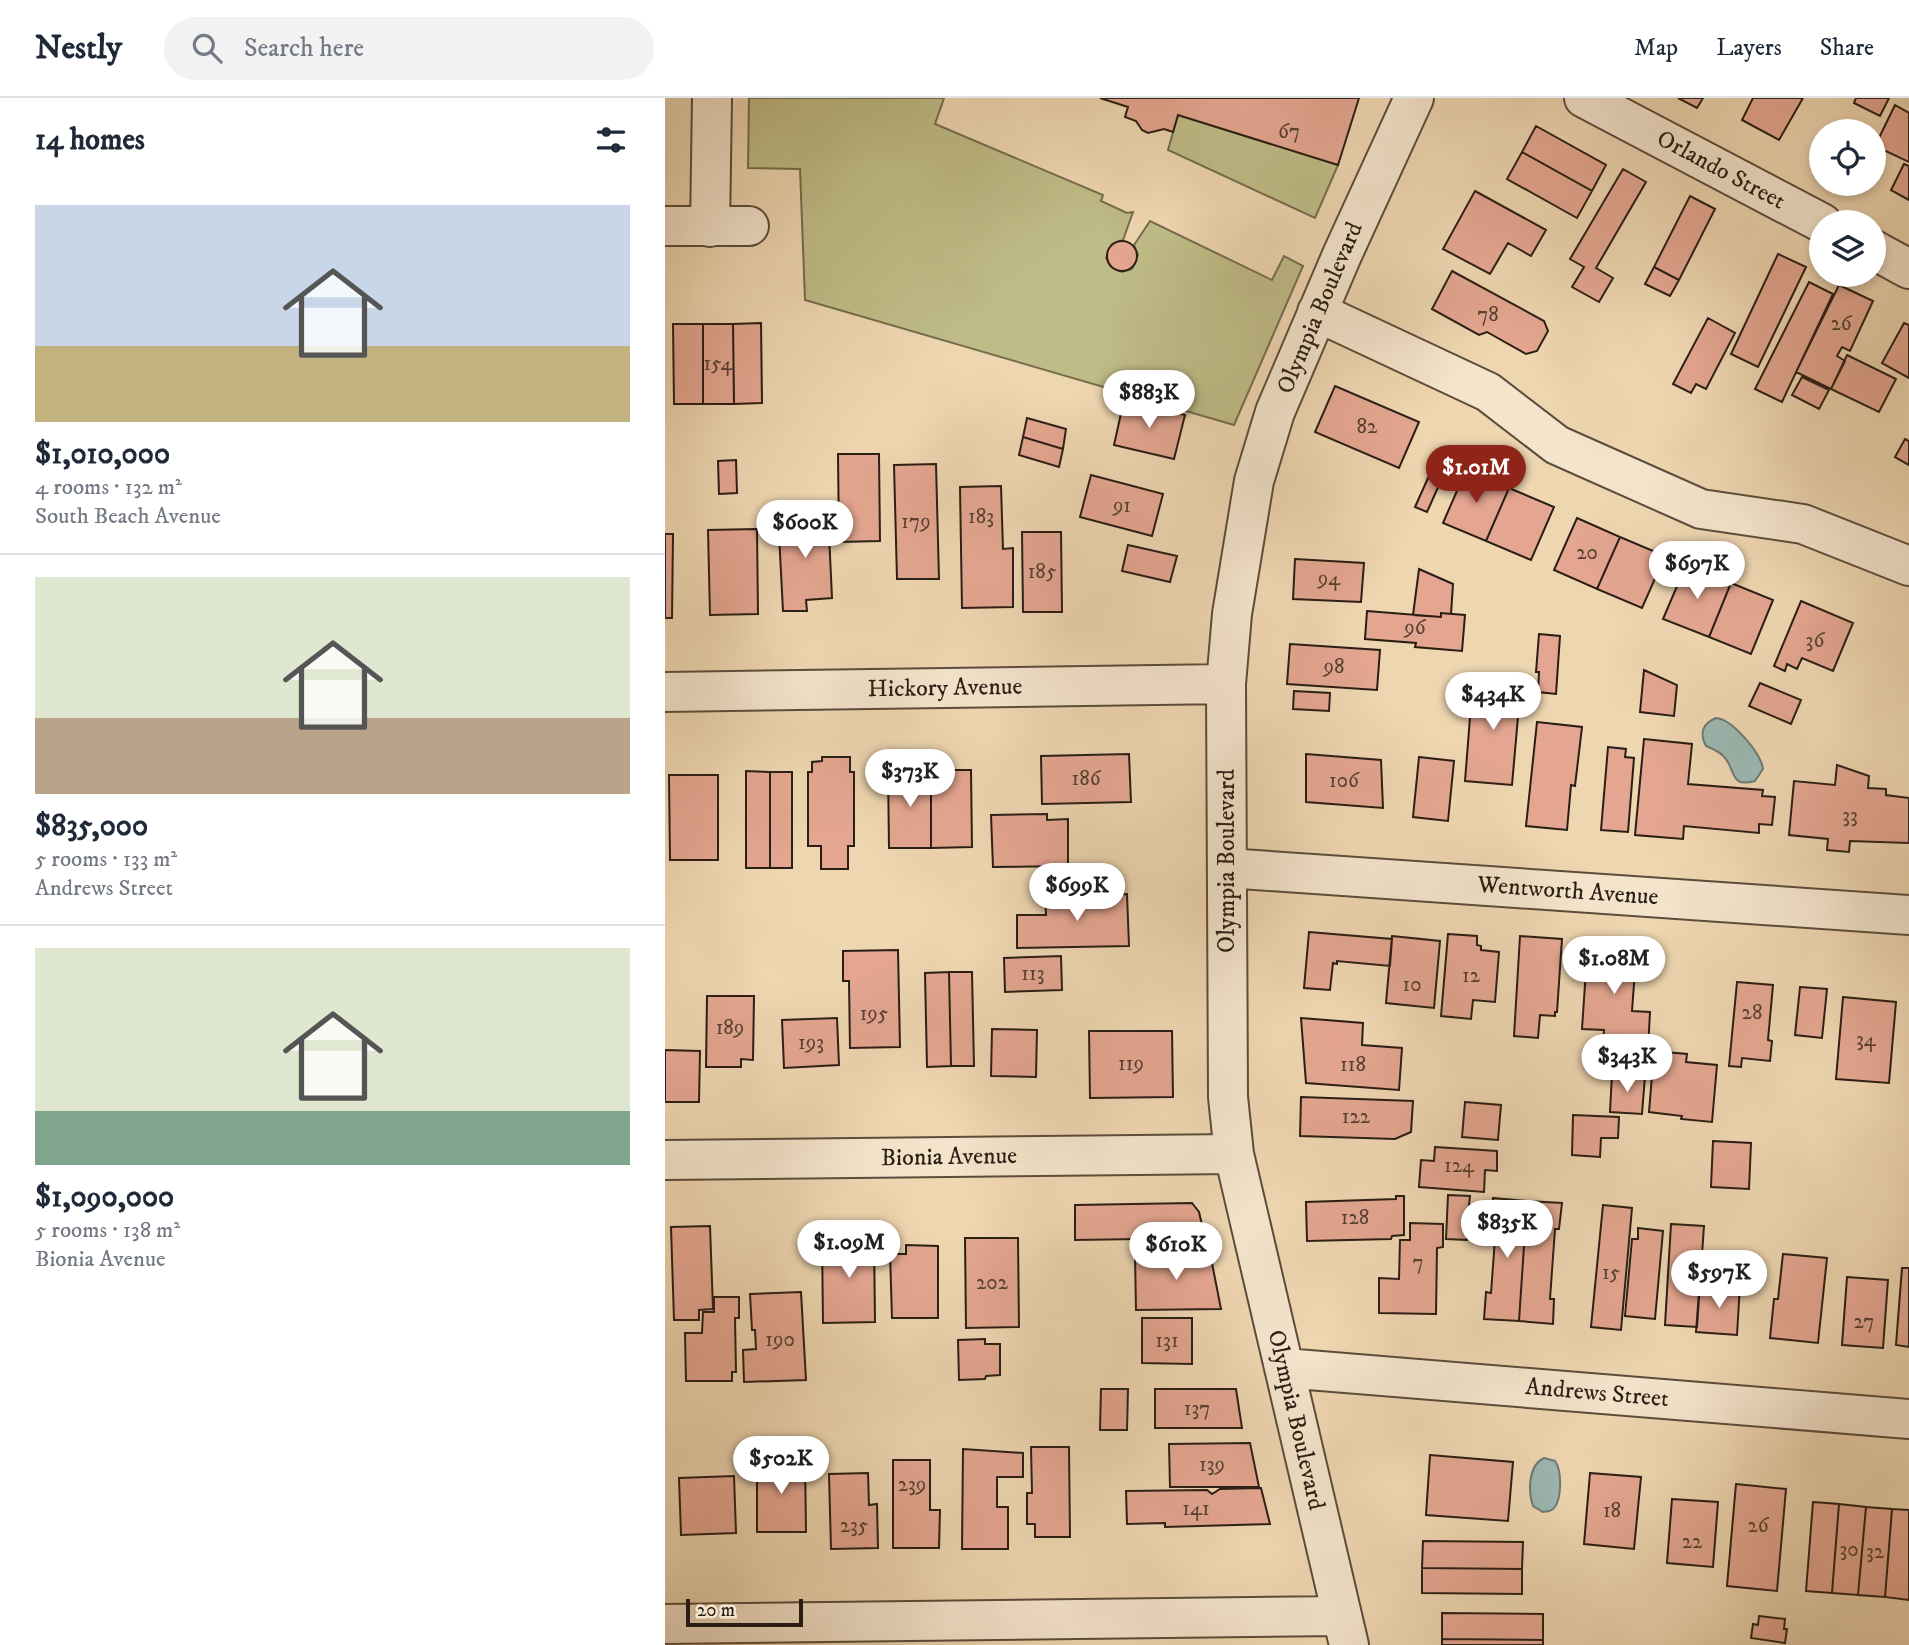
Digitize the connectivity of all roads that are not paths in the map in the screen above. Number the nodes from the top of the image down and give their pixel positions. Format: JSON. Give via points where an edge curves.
{"nodes":[{"id":1,"x":712,"y":98,"type":"edge"},
{"id":2,"x":1415,"y":98,"type":"edge"},
{"id":3,"x":1584,"y":98,"type":"edge"},
{"id":4,"x":1809,"y":216,"type":"edge"},
{"id":5,"x":665,"y":226,"type":"edge"},
{"id":6,"x":710,"y":226,"type":"junction"},
{"id":7,"x":749,"y":226,"type":"dead end"},
{"id":8,"x":1886,"y":257,"type":"edge"},
{"id":9,"x":1909,"y":269,"type":"edge"},
{"id":10,"x":1317,"y":312,"type":"junction"},
{"id":11,"x":1909,"y":566,"type":"edge"},
{"id":12,"x":1226,"y":684,"type":"junction"},
{"id":13,"x":665,"y":692,"type":"edge"},
{"id":14,"x":1227,"y":868,"type":"junction"},
{"id":15,"x":1909,"y":915,"type":"edge"},
{"id":16,"x":1234,"y":1154,"type":"junction"},
{"id":17,"x":665,"y":1160,"type":"edge"},
{"id":18,"x":1285,"y":1368,"type":"junction"},
{"id":19,"x":1909,"y":1419,"type":"edge"},
{"id":20,"x":665,"y":1624,"type":"edge"},
{"id":21,"x":1345,"y":1630,"type":"edge"}],
"edges":[{"from":1,"to":6,"type":"street"},
{"from":2,"to":10,"type":"street","name":"Olympia Boulevard"},
{"from":3,"to":4,"type":"street","name":"Orlando Street"},
{"from":5,"to":6,"type":"street"},
{"from":6,"to":7,"type":"street"},
{"from":8,"to":9,"type":"street"},
{"from":10,"to":11,"type":"street","via":[[1488,392],[1557,445],[1701,509],[1803,524]]},
{"from":10,"to":12,"type":"street","name":"Olympia Boulevard","via":[[1275,412],[1254,481],[1232,614]]},
{"from":12,"to":13,"type":"street","name":"Hickory Avenue"},
{"from":12,"to":14,"type":"street","name":"Olympia Boulevard"},
{"from":14,"to":15,"type":"street","name":"Wentworth Avenue"},
{"from":14,"to":16,"type":"street","name":"Olympia Boulevard","via":[[1228,1097]]},
{"from":16,"to":17,"type":"street","name":"Bionia Avenue"},
{"from":16,"to":18,"type":"street","name":"Olympia Boulevard"},
{"from":18,"to":19,"type":"street","name":"Andrews Street"},
{"from":18,"to":21,"type":"street","name":"Olympia Boulevard"},
{"from":20,"to":21,"type":"street"}]}
